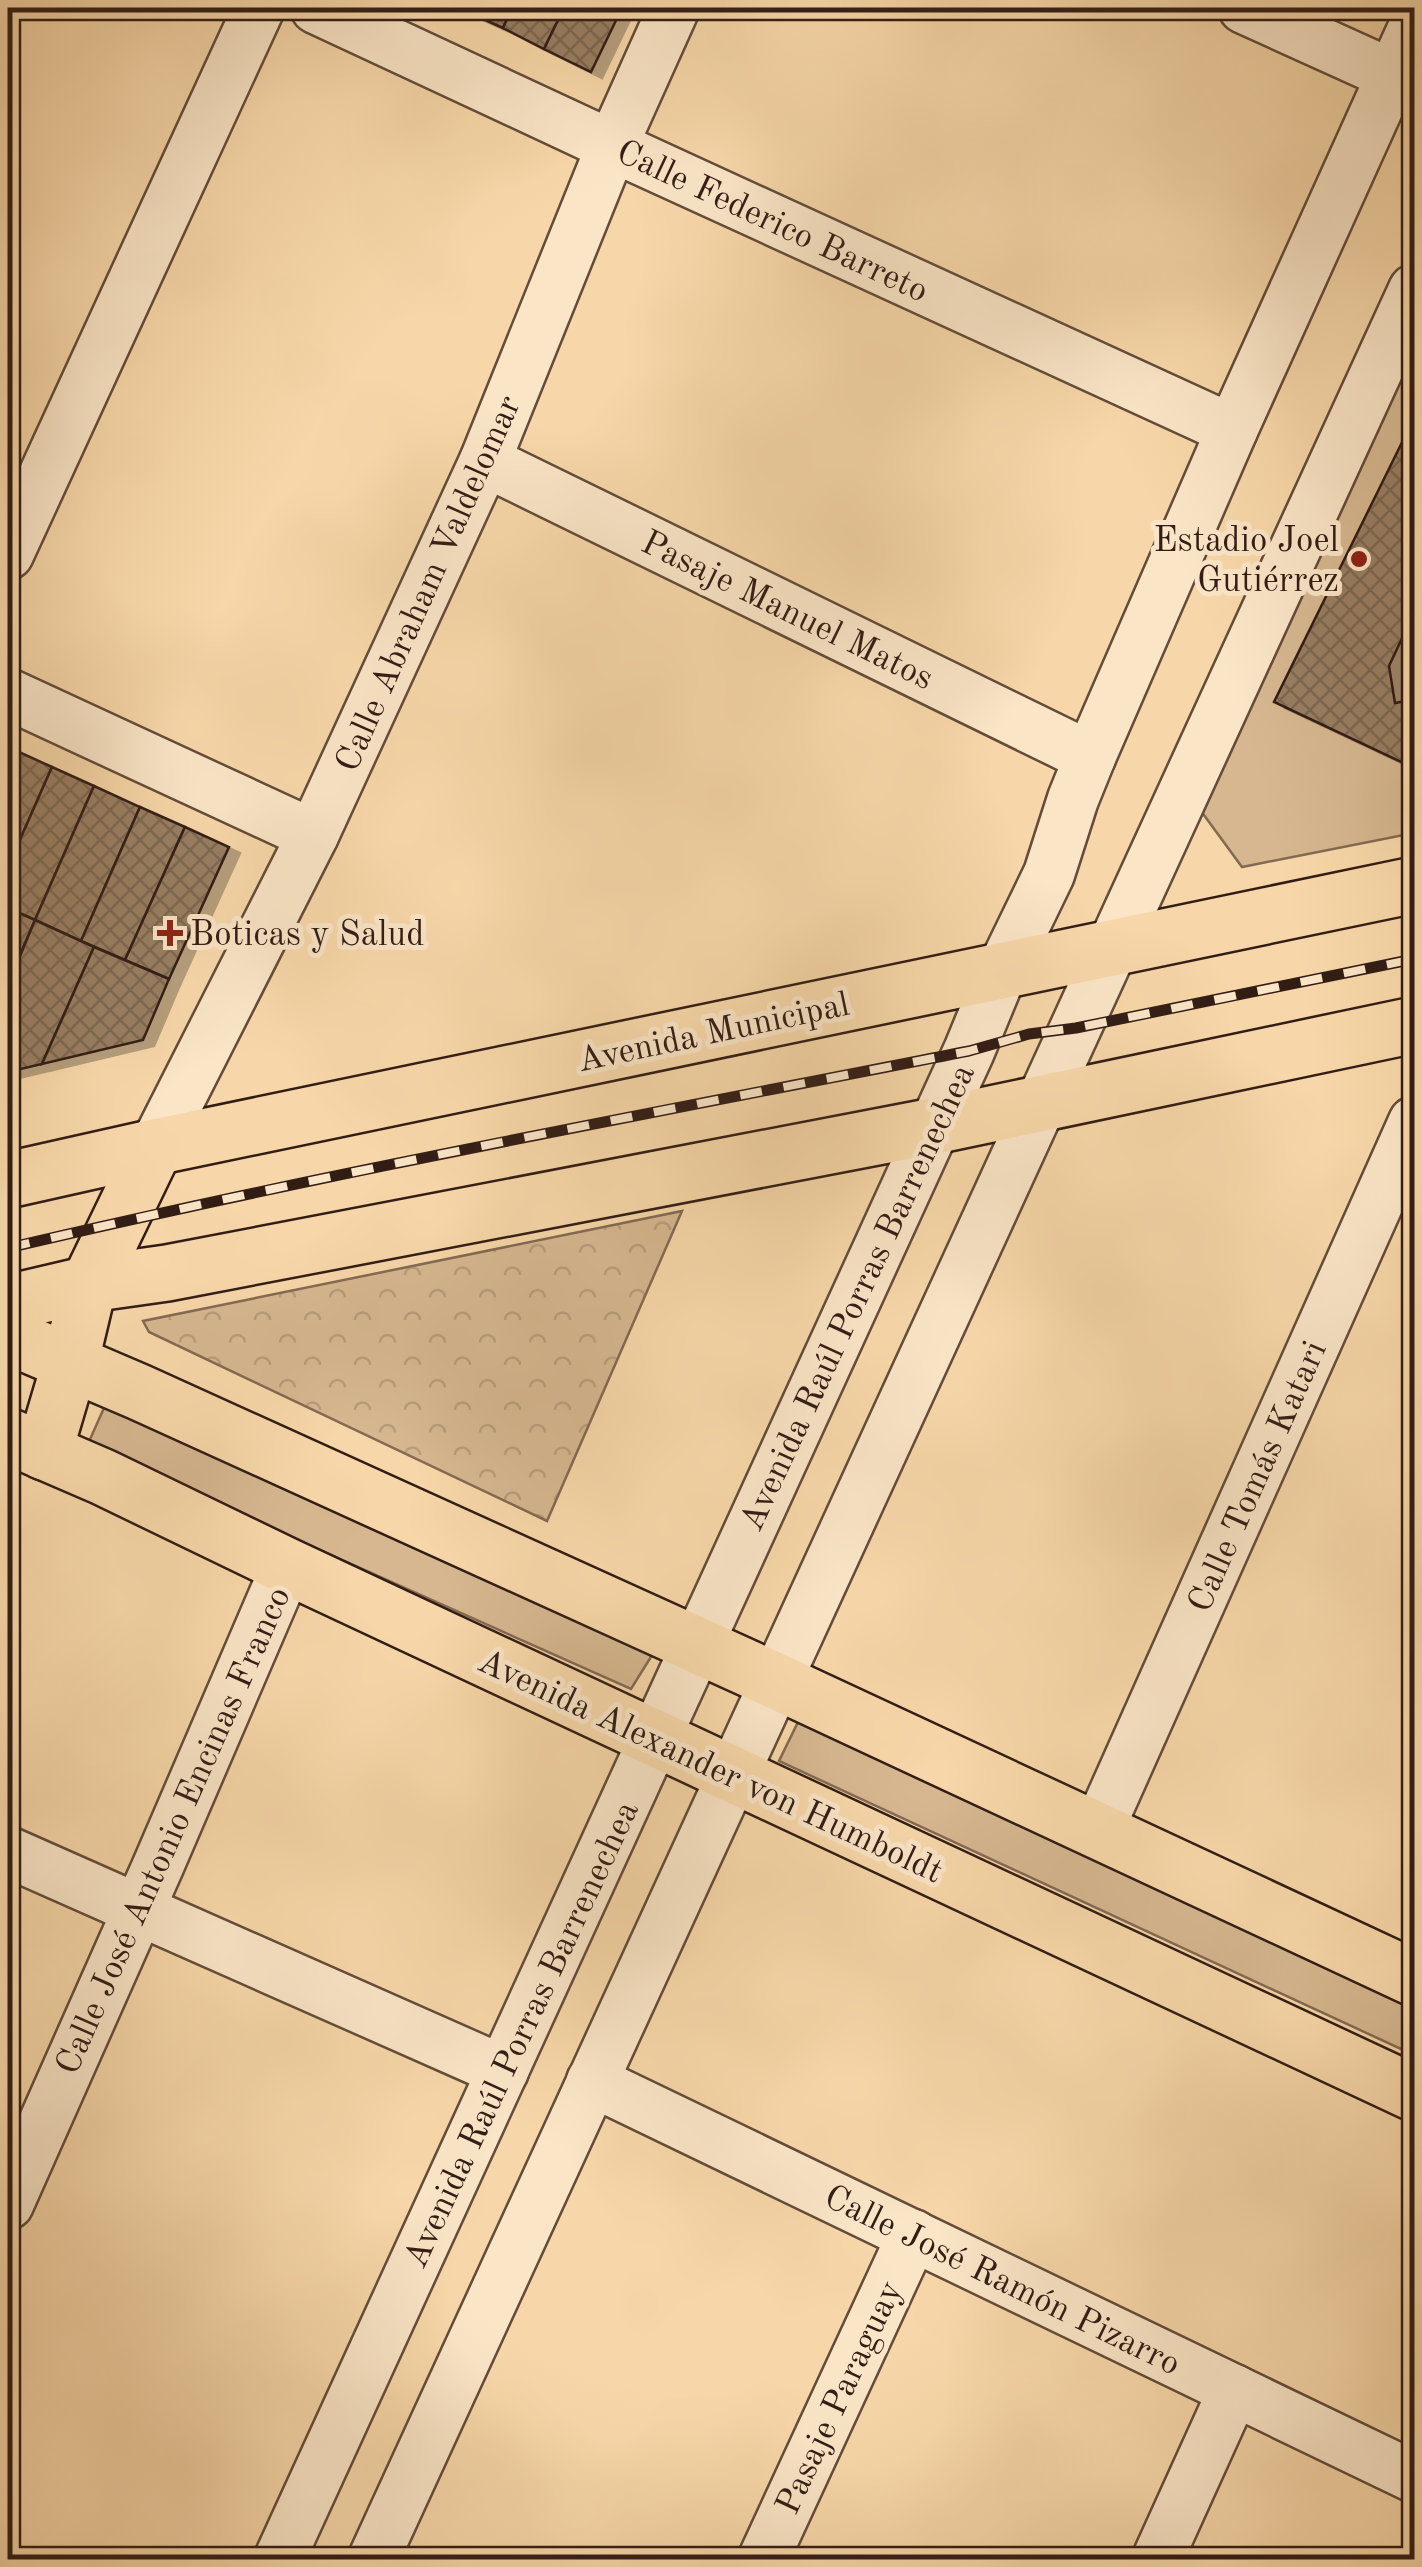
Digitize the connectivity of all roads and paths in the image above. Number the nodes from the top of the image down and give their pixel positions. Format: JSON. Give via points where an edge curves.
{"nodes":[{"id":1,"x":258,"y":8,"type":"edge"},
{"id":2,"x":316,"y":8,"type":"edge"},
{"id":3,"x":674,"y":8,"type":"edge"},
{"id":4,"x":1244,"y":8,"type":"edge"},
{"id":5,"x":1414,"y":27,"type":"edge"},
{"id":6,"x":1392,"y":76,"type":"junction"},
{"id":7,"x":612,"y":146,"type":"junction"},
{"id":8,"x":1414,"y":290,"type":"edge"},
{"id":9,"x":1232,"y":430,"type":"junction"},
{"id":10,"x":485,"y":461,"type":"junction"},
{"id":11,"x":8,"y":554,"type":"edge"},
{"id":12,"x":8,"y":694,"type":"edge"},
{"id":13,"x":1090,"y":756,"type":"junction"},
{"id":14,"x":313,"y":835,"type":"junction"},
{"id":15,"x":1414,"y":886,"type":"edge"},
{"id":16,"x":1112,"y":948,"type":"junction"},
{"id":17,"x":1002,"y":971,"type":"junction"},
{"id":18,"x":1414,"y":1024,"type":"edge"},
{"id":19,"x":1041,"y":1103,"type":"junction"},
{"id":20,"x":1414,"y":1122,"type":"edge"},
{"id":21,"x":934,"y":1126,"type":"junction"},
{"id":22,"x":155,"y":1147,"type":"junction"},
{"id":23,"x":10,"y":1180,"type":"edge"},
{"id":24,"x":89,"y":1284,"type":"junction"},
{"id":25,"x":8,"y":1303,"type":"edge"},
{"id":26,"x":8,"y":1336,"type":"edge"},
{"id":27,"x":70,"y":1364,"type":"junction"},
{"id":28,"x":26,"y":1444,"type":"edge"},
{"id":29,"x":287,"y":1566,"type":"junction"},
{"id":30,"x":697,"y":1645,"type":"junction"},
{"id":31,"x":776,"y":1681,"type":"junction"},
{"id":32,"x":655,"y":1738,"type":"junction"},
{"id":33,"x":733,"y":1775,"type":"junction"},
{"id":34,"x":1098,"y":1830,"type":"junction"},
{"id":35,"x":8,"y":1852,"type":"edge"},
{"id":36,"x":139,"y":1910,"type":"junction"},
{"id":37,"x":1410,"y":1966,"type":"edge"},
{"id":38,"x":503,"y":2072,"type":"junction"},
{"id":39,"x":592,"y":2081,"type":"junction"},
{"id":40,"x":1414,"y":2093,"type":"edge"},
{"id":41,"x":8,"y":2204,"type":"edge"},
{"id":42,"x":913,"y":2235,"type":"junction"},
{"id":43,"x":1234,"y":2390,"type":"junction"},
{"id":44,"x":1414,"y":2476,"type":"edge"},
{"id":45,"x":280,"y":2560,"type":"edge"},
{"id":46,"x":373,"y":2560,"type":"edge"},
{"id":47,"x":763,"y":2560,"type":"edge"},
{"id":48,"x":1157,"y":2560,"type":"edge"}],
"edges":[{"from":1,"to":11,"type":"street"},
{"from":2,"to":7,"type":"street","name":"Calle Federico Barreto"},
{"from":3,"to":7,"type":"street","name":"Calle Abraham Valdelomar"},
{"from":4,"to":6,"type":"street"},
{"from":5,"to":6,"type":"street","name":"Avenida Raúl Porras Barrenechea"},
{"from":6,"to":9,"type":"street","name":"Avenida Raúl Porras Barrenechea"},
{"from":7,"to":9,"type":"street","name":"Calle Federico Barreto"},
{"from":7,"to":10,"type":"street","name":"Calle Abraham Valdelomar"},
{"from":8,"to":16,"type":"street"},
{"from":9,"to":13,"type":"street","name":"Avenida Raúl Porras Barrenechea"},
{"from":10,"to":13,"type":"street","name":"Pasaje Manuel Matos"},
{"from":10,"to":14,"type":"street","name":"Calle Abraham Valdelomar"},
{"from":12,"to":14,"type":"street"},
{"from":13,"to":17,"type":"street","name":"Avenida Raúl Porras Barrenechea","via":[[1049,874]]},
{"from":14,"to":22,"type":"street","name":"Calle Abraham Valdelomar"},
{"from":15,"to":16,"type":"main road","name":"Avenida Municipal"},
{"from":16,"to":17,"type":"main road","name":"Avenida Municipal"},
{"from":16,"to":19,"type":"street"},
{"from":17,"to":21,"type":"street","name":"Avenida Raúl Porras Barrenechea"},
{"from":17,"to":22,"type":"main road","name":"Avenida Municipal"},
{"from":18,"to":19,"type":"main road"},
{"from":19,"to":21,"type":"main road"},
{"from":19,"to":31,"type":"street"},
{"from":20,"to":34,"type":"street","name":"Calle Tomás Katari"},
{"from":21,"to":24,"type":"main road"},
{"from":21,"to":30,"type":"street","name":"Avenida Raúl Porras Barrenechea"},
{"from":22,"to":23,"type":"main road","name":"Avenida Municipal"},
{"from":22,"to":24,"type":"main road"},
{"from":24,"to":25,"type":"main road"},
{"from":24,"to":27,"type":"main road"},
{"from":26,"to":27,"type":"main road"},
{"from":27,"to":28,"type":"main road"},
{"from":27,"to":30,"type":"main road"},
{"from":28,"to":29,"type":"main road","name":"Avenida Alexander von Humboldt"},
{"from":29,"to":32,"type":"main road","name":"Avenida Alexander von Humboldt"},
{"from":29,"to":36,"type":"street","name":"Calle José Antonio Encinas Franco"},
{"from":30,"to":31,"type":"main road"},
{"from":30,"to":32,"type":"street","name":"Avenida Raúl Porras Barrenechea"},
{"from":31,"to":33,"type":"street"},
{"from":31,"to":34,"type":"main road"},
{"from":32,"to":33,"type":"main road","name":"Avenida Alexander von Humboldt"},
{"from":32,"to":38,"type":"street","name":"Avenida Raúl Porras Barrenechea"},
{"from":33,"to":39,"type":"street"},
{"from":33,"to":40,"type":"main road","name":"Avenida Alexander von Humboldt"},
{"from":34,"to":37,"type":"main road"},
{"from":35,"to":36,"type":"street"},
{"from":36,"to":38,"type":"street"},
{"from":36,"to":41,"type":"street","name":"Calle José Antonio Encinas Franco"},
{"from":38,"to":45,"type":"street","name":"Avenida Raúl Porras Barrenechea"},
{"from":39,"to":42,"type":"street","name":"Calle José Ramón Pizarro"},
{"from":39,"to":46,"type":"street"},
{"from":42,"to":43,"type":"street","name":"Calle José Ramón Pizarro"},
{"from":42,"to":47,"type":"street","name":"Pasaje Paraguay"},
{"from":43,"to":44,"type":"street","name":"Calle José Ramón Pizarro"},
{"from":43,"to":48,"type":"street"}]}
